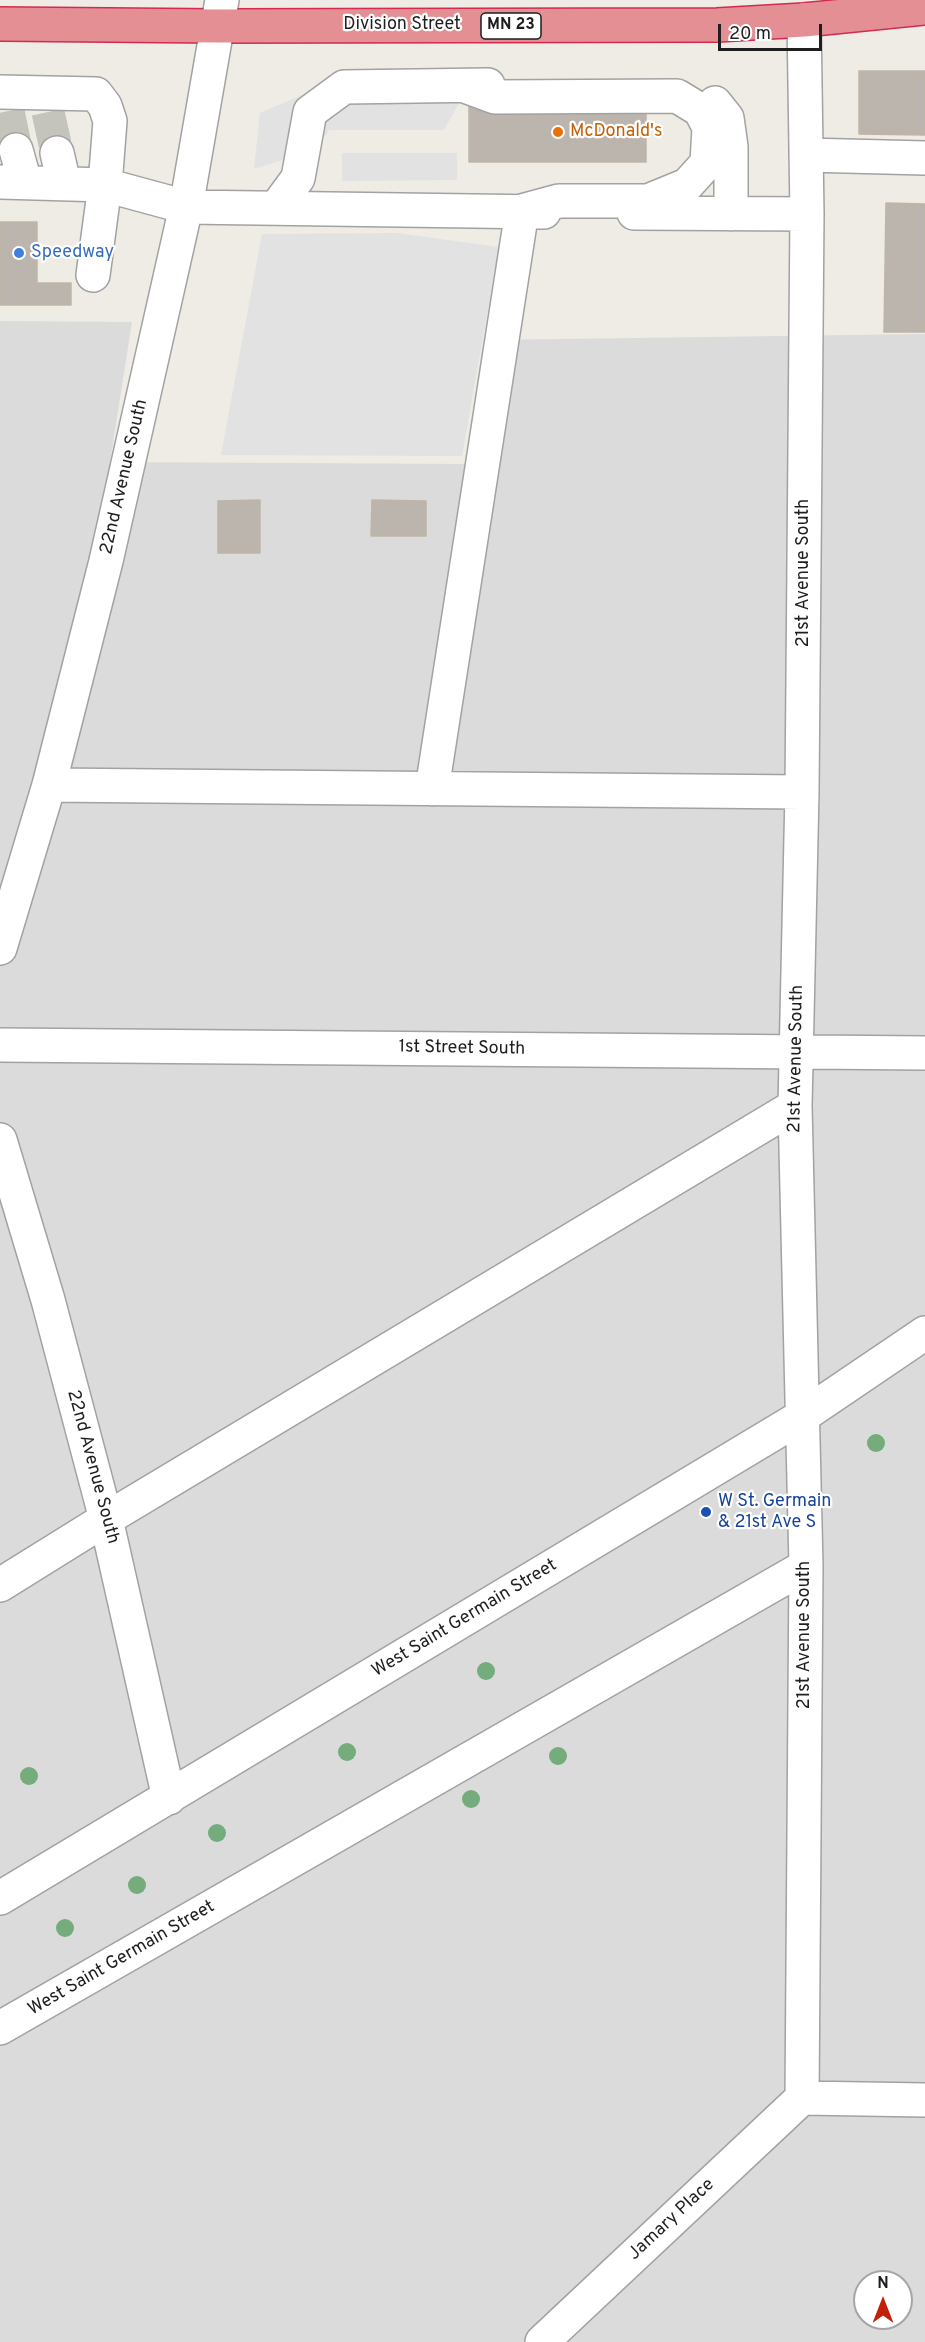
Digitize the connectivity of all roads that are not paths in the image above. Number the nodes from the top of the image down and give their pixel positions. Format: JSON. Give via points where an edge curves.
{"nodes":[{"id":1,"x":925,"y":8,"type":"edge"},
{"id":2,"x":220,"y":13,"type":"edge"},
{"id":3,"x":804,"y":20,"type":"junction"},
{"id":4,"x":0,"y":24,"type":"edge"},
{"id":5,"x":465,"y":86,"type":"junction"},
{"id":6,"x":4,"y":98,"type":"edge"},
{"id":7,"x":16,"y":150,"type":"tunnel mouth"},
{"id":8,"x":806,"y":155,"type":"junction"},
{"id":9,"x":925,"y":158,"type":"edge"},
{"id":10,"x":13,"y":182,"type":"edge"},
{"id":11,"x":105,"y":185,"type":"junction"},
{"id":12,"x":186,"y":207,"type":"junction"},
{"id":13,"x":276,"y":208,"type":"junction"},
{"id":14,"x":522,"y":211,"type":"junction"},
{"id":15,"x":731,"y":214,"type":"junction"},
{"id":16,"x":807,"y":214,"type":"junction"},
{"id":17,"x":93,"y":275,"type":"dead end"},
{"id":18,"x":48,"y":785,"type":"junction"},
{"id":19,"x":432,"y":789,"type":"junction"},
{"id":20,"x":802,"y":792,"type":"junction"},
{"id":21,"x":0,"y":948,"type":"edge"},
{"id":22,"x":0,"y":1045,"type":"edge"},
{"id":23,"x":797,"y":1052,"type":"junction"},
{"id":24,"x":925,"y":1053,"type":"edge"},
{"id":25,"x":795,"y":1106,"type":"junction"},
{"id":26,"x":0,"y":1140,"type":"edge"},
{"id":27,"x":925,"y":1333,"type":"edge"},
{"id":28,"x":801,"y":1417,"type":"junction"},
{"id":29,"x":106,"y":1519,"type":"junction"},
{"id":30,"x":806,"y":1566,"type":"junction"},
{"id":31,"x":0,"y":1585,"type":"edge"},
{"id":32,"x":169,"y":1798,"type":"junction"},
{"id":33,"x":0,"y":1898,"type":"edge"},
{"id":34,"x":0,"y":2028,"type":"edge"},
{"id":35,"x":802,"y":2098,"type":"junction"},
{"id":36,"x":925,"y":2100,"type":"edge"},
{"id":37,"x":542,"y":2342,"type":"edge"}],
"edges":[{"from":1,"to":3,"type":"highway","number":"MN 23"},
{"from":2,"to":3,"type":"highway","name":"Division Street","number":"MN 23","via":[[693,25]]},
{"from":2,"to":4,"type":"highway","name":"Division Street","number":"MN 23"},
{"from":2,"to":12,"type":"street","name":"22nd Avenue South"},
{"from":3,"to":8,"type":"street","name":"21st Avenue South"},
{"from":5,"to":13,"type":"street","via":[[344,87],[310,112],[298,178]]},
{"from":5,"to":14,"type":"street","via":[[495,97],[677,96],[700,110],[709,128],[707,164],[687,184],[648,201],[559,201]]},
{"from":5,"to":15,"type":"street","via":[[679,82],[706,92],[728,118],[732,147]]},
{"from":6,"to":11,"type":"street","via":[[46,103],[96,94],[110,121]]},
{"from":7,"to":10,"type":"street"},
{"from":8,"to":9,"type":"street"},
{"from":8,"to":16,"type":"street","name":"21st Avenue South"},
{"from":10,"to":11,"type":"street","via":[[61,168]]},
{"from":11,"to":12,"type":"street"},
{"from":11,"to":17,"type":"street"},
{"from":12,"to":13,"type":"street"},
{"from":12,"to":18,"type":"street","name":"22nd Avenue South","via":[[106,561]]},
{"from":13,"to":14,"type":"street"},
{"from":14,"to":15,"type":"street"},
{"from":14,"to":19,"type":"street"},
{"from":15,"to":16,"type":"street"},
{"from":16,"to":20,"type":"street","name":"21st Avenue South"},
{"from":18,"to":19,"type":"street"},
{"from":18,"to":21,"type":"street","name":"22nd Avenue South"},
{"from":19,"to":20,"type":"street"},
{"from":20,"to":23,"type":"street","name":"21st Avenue South"},
{"from":22,"to":23,"type":"street","name":"1st Street South"},
{"from":23,"to":24,"type":"street","name":"1st Street South"},
{"from":23,"to":25,"type":"street","name":"21st Avenue South"},
{"from":25,"to":28,"type":"street","name":"21st Avenue South"},
{"from":25,"to":29,"type":"street"},
{"from":26,"to":29,"type":"street","name":"22nd Avenue South","via":[[48,1300]]},
{"from":27,"to":28,"type":"street","name":"West Saint Germain Street"},
{"from":28,"to":30,"type":"street","name":"21st Avenue South"},
{"from":28,"to":32,"type":"street","name":"West Saint Germain Street"},
{"from":29,"to":31,"type":"street"},
{"from":29,"to":32,"type":"street","name":"22nd Avenue South"},
{"from":30,"to":34,"type":"street","name":"West Saint Germain Street"},
{"from":30,"to":35,"type":"street","name":"21st Avenue South"},
{"from":32,"to":33,"type":"street","name":"West Saint Germain Street"},
{"from":35,"to":36,"type":"street"},
{"from":35,"to":37,"type":"street","name":"Jamary Place"}]}
